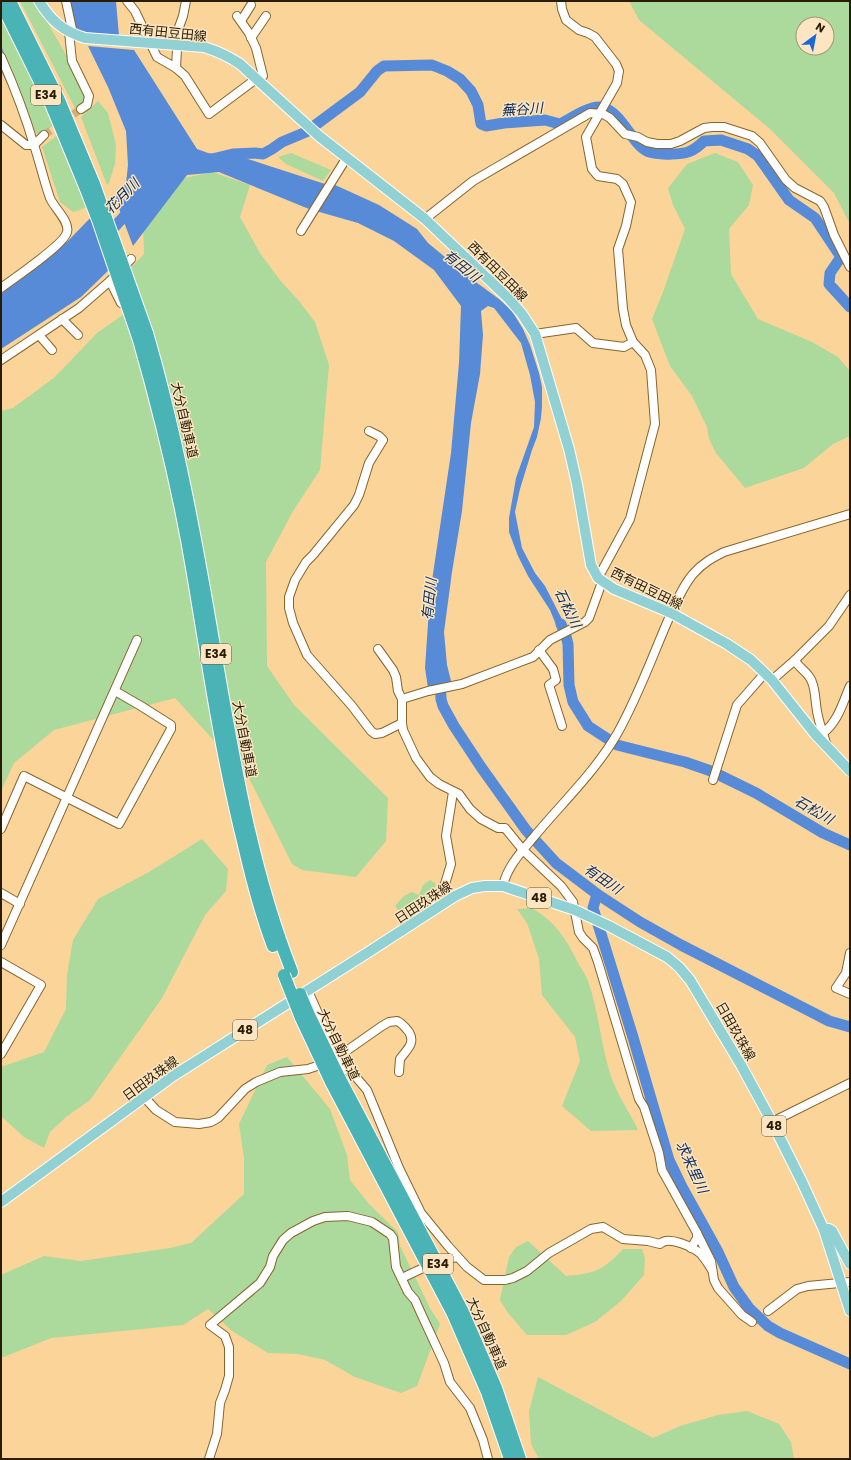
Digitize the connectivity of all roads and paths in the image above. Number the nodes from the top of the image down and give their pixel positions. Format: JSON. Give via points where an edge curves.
{"nodes":[{"id":1,"x":10,"y":1,"type":"edge"},
{"id":2,"x":39,"y":1,"type":"edge"},
{"id":3,"x":66,"y":1,"type":"edge"},
{"id":4,"x":126,"y":1,"type":"edge"},
{"id":5,"x":186,"y":1,"type":"edge"},
{"id":6,"x":561,"y":1,"type":"edge"},
{"id":7,"x":1,"y":3,"type":"edge"},
{"id":8,"x":251,"y":5,"type":"dead end"},
{"id":9,"x":266,"y":16,"type":"dead end"},
{"id":10,"x":71,"y":33,"type":"junction"},
{"id":11,"x":251,"y":38,"type":"junction"},
{"id":12,"x":148,"y":42,"type":"junction"},
{"id":13,"x":178,"y":44,"type":"junction"},
{"id":14,"x":1,"y":57,"type":"edge"},
{"id":15,"x":176,"y":68,"type":"junction"},
{"id":16,"x":257,"y":80,"type":"junction"},
{"id":17,"x":81,"y":109,"type":"tunnel mouth"},
{"id":18,"x":600,"y":110,"type":"junction"},
{"id":19,"x":1,"y":125,"type":"edge"},
{"id":20,"x":44,"y":135,"type":"tunnel mouth"},
{"id":21,"x":34,"y":145,"type":"junction"},
{"id":22,"x":347,"y":157,"type":"junction"},
{"id":23,"x":90,"y":187,"type":"junction"},
{"id":24,"x":425,"y":219,"type":"junction"},
{"id":25,"x":301,"y":232,"type":"dead end"},
{"id":26,"x":131,"y":259,"type":"dead end"},
{"id":27,"x":850,"y":267,"type":"edge"},
{"id":28,"x":110,"y":281,"type":"junction"},
{"id":29,"x":1,"y":288,"type":"edge"},
{"id":30,"x":121,"y":303,"type":"dead end"},
{"id":31,"x":62,"y":320,"type":"junction"},
{"id":32,"x":535,"y":334,"type":"junction"},
{"id":33,"x":39,"y":335,"type":"junction"},
{"id":34,"x":78,"y":335,"type":"dead end"},
{"id":35,"x":633,"y":342,"type":"junction"},
{"id":36,"x":52,"y":350,"type":"dead end"},
{"id":37,"x":1,"y":360,"type":"edge"},
{"id":38,"x":369,"y":431,"type":"dead end"},
{"id":39,"x":850,"y":514,"type":"edge"},
{"id":40,"x":600,"y":580,"type":"junction"},
{"id":41,"x":850,"y":595,"type":"edge"},
{"id":42,"x":671,"y":614,"type":"junction"},
{"id":43,"x":137,"y":640,"type":"dead end"},
{"id":44,"x":378,"y":649,"type":"dead end"},
{"id":45,"x":539,"y":650,"type":"junction"},
{"id":46,"x":795,"y":660,"type":"junction"},
{"id":47,"x":769,"y":676,"type":"junction"},
{"id":48,"x":850,"y":686,"type":"edge"},
{"id":49,"x":115,"y":691,"type":"junction"},
{"id":50,"x":402,"y":699,"type":"junction"},
{"id":51,"x":402,"y":723,"type":"junction"},
{"id":52,"x":562,"y":726,"type":"dead end"},
{"id":53,"x":823,"y":733,"type":"junction"},
{"id":54,"x":828,"y":749,"type":"junction"},
{"id":55,"x":850,"y":771,"type":"edge"},
{"id":56,"x":713,"y":780,"type":"dead end"},
{"id":57,"x":453,"y":792,"type":"junction"},
{"id":58,"x":67,"y":798,"type":"junction"},
{"id":59,"x":1,"y":829,"type":"edge"},
{"id":60,"x":523,"y":850,"type":"junction"},
{"id":61,"x":503,"y":886,"type":"junction"},
{"id":62,"x":1,"y":893,"type":"edge"},
{"id":63,"x":20,"y":904,"type":"junction"},
{"id":64,"x":575,"y":910,"type":"junction"},
{"id":65,"x":429,"y":913,"type":"junction"},
{"id":66,"x":1,"y":945,"type":"edge"},
{"id":67,"x":850,"y":953,"type":"edge"},
{"id":68,"x":1,"y":962,"type":"edge"},
{"id":69,"x":308,"y":991,"type":"junction"},
{"id":70,"x":850,"y":994,"type":"edge"},
{"id":71,"x":1,"y":1054,"type":"edge"},
{"id":72,"x":337,"y":1058,"type":"junction"},
{"id":73,"x":400,"y":1072,"type":"dead end"},
{"id":74,"x":335,"y":1079,"type":"junction"},
{"id":75,"x":850,"y":1083,"type":"edge"},
{"id":76,"x":145,"y":1098,"type":"junction"},
{"id":77,"x":772,"y":1122,"type":"junction"},
{"id":78,"x":1,"y":1202,"type":"edge"},
{"id":79,"x":824,"y":1230,"type":"junction"},
{"id":80,"x":697,"y":1233,"type":"junction"},
{"id":81,"x":691,"y":1248,"type":"junction"},
{"id":82,"x":457,"y":1257,"type":"junction"},
{"id":83,"x":447,"y":1260,"type":"dead end"},
{"id":84,"x":850,"y":1264,"type":"edge"},
{"id":85,"x":421,"y":1268,"type":"dead end"},
{"id":86,"x":712,"y":1270,"type":"junction"},
{"id":87,"x":402,"y":1278,"type":"junction"},
{"id":88,"x":845,"y":1282,"type":"edge"},
{"id":89,"x":768,"y":1311,"type":"dead end"},
{"id":90,"x":850,"y":1311,"type":"edge"},
{"id":91,"x":752,"y":1322,"type":"dead end"},
{"id":92,"x":209,"y":1459,"type":"edge"},
{"id":93,"x":488,"y":1459,"type":"edge"},
{"id":94,"x":510,"y":1459,"type":"edge"},
{"id":95,"x":520,"y":1459,"type":"edge"}],
"edges":[{"from":1,"to":23,"type":"highway","name":"大分自動車道","number":"E34","via":[[59,100]]},
{"from":2,"to":10,"type":"main road","name":"西有田豆田線","via":[[58,25]]},
{"from":3,"to":10,"type":"street"},
{"from":4,"to":12,"type":"street","via":[[135,11]]},
{"from":5,"to":13,"type":"street","via":[[178,30]]},
{"from":6,"to":18,"type":"street","via":[[566,20],[579,30],[595,37],[619,71],[617,83]]},
{"from":7,"to":23,"type":"highway","name":"大分自動車道","number":"E34"},
{"from":8,"to":11,"type":"street","via":[[239,18]]},
{"from":9,"to":11,"type":"street"},
{"from":10,"to":12,"type":"main road","name":"西有田豆田線","via":[[85,38]]},
{"from":10,"to":17,"type":"street","via":[[72,61],[88,96],[87,105]]},
{"from":11,"to":16,"type":"street","via":[[264,76]]},
{"from":12,"to":13,"type":"main road","name":"西有田豆田線"},
{"from":12,"to":15,"type":"street","via":[[157,57]]},
{"from":13,"to":15,"type":"street"},
{"from":13,"to":16,"type":"main road","name":"西有田豆田線","via":[[217,51],[240,64]]},
{"from":14,"to":21,"type":"street"},
{"from":15,"to":16,"type":"street","via":[[185,76],[209,114]]},
{"from":16,"to":22,"type":"main road","name":"西有田豆田線","via":[[298,118]]},
{"from":18,"to":24,"type":"street","via":[[590,113],[473,182]]},
{"from":18,"to":27,"type":"street","via":[[625,134],[657,144],[680,142],[704,128],[712,127],[724,127],[752,136],[760,142],[786,180],[795,188],[820,201]]},
{"from":18,"to":35,"type":"street","via":[[586,137],[592,169],[598,176],[617,179],[623,184],[631,202],[618,249],[623,309]]},
{"from":19,"to":21,"type":"street","via":[[26,146]]},
{"from":20,"to":21,"type":"street"},
{"from":21,"to":29,"type":"street","via":[[53,205],[67,223],[68,232],[60,243]]},
{"from":22,"to":24,"type":"main road","name":"西有田豆田線"},
{"from":22,"to":25,"type":"street"},
{"from":23,"to":74,"type":"highway","name":"大分自動車道","number":"E34","bridge":true,"via":[[98,220],[163,388],[188,495],[227,725],[275,928],[288,974],[309,1015]]},
{"from":24,"to":32,"type":"main road","name":"西有田豆田線","via":[[509,299]]},
{"from":26,"to":28,"type":"street"},
{"from":28,"to":30,"type":"street"},
{"from":28,"to":31,"type":"street"},
{"from":31,"to":33,"type":"street"},
{"from":31,"to":34,"type":"street"},
{"from":32,"to":35,"type":"street","via":[[576,328],[593,343],[624,347]]},
{"from":32,"to":40,"type":"main road","name":"西有田豆田線","via":[[569,449],[591,566]]},
{"from":33,"to":36,"type":"street"},
{"from":33,"to":37,"type":"street"},
{"from":35,"to":40,"type":"street","via":[[644,355],[651,370],[655,424],[630,519]]},
{"from":38,"to":51,"type":"street","via":[[383,440],[369,463],[359,495],[354,505],[306,562],[295,580],[289,597],[289,608],[307,655],[371,731],[375,734],[382,733]]},
{"from":39,"to":42,"type":"street","via":[[724,552],[708,560],[693,574],[682,590]]},
{"from":40,"to":42,"type":"main road","name":"西有田豆田線"},
{"from":40,"to":45,"type":"street","via":[[590,618],[557,636]]},
{"from":41,"to":46,"type":"street","via":[[829,626]]},
{"from":42,"to":47,"type":"main road","name":"西有田豆田線","via":[[727,644]]},
{"from":42,"to":60,"type":"street","via":[[632,706],[608,748],[590,773]]},
{"from":43,"to":49,"type":"street"},
{"from":44,"to":50,"type":"street","via":[[394,670]]},
{"from":45,"to":50,"type":"street","via":[[533,656],[462,684]]},
{"from":45,"to":52,"type":"street","via":[[553,668],[556,680],[549,685]]},
{"from":46,"to":47,"type":"street"},
{"from":46,"to":53,"type":"street","via":[[811,678]]},
{"from":47,"to":54,"type":"main road","name":"西有田豆田線"},
{"from":47,"to":56,"type":"street","via":[[737,705]]},
{"from":48,"to":53,"type":"street","via":[[831,728]]},
{"from":49,"to":58,"type":"street"},
{"from":49,"to":58,"type":"street","via":[[171,725],[170,729],[119,824]]},
{"from":50,"to":51,"type":"street"},
{"from":51,"to":57,"type":"street","via":[[404,734],[416,758],[430,777]]},
{"from":53,"to":54,"type":"street"},
{"from":54,"to":55,"type":"main road","name":"西有田豆田線"},
{"from":57,"to":60,"type":"street","via":[[481,818],[498,828],[505,828]]},
{"from":57,"to":65,"type":"street","via":[[446,836],[451,864],[445,884]]},
{"from":58,"to":59,"type":"street","via":[[24,776]]},
{"from":58,"to":63,"type":"street"},
{"from":60,"to":61,"type":"street","via":[[506,873]]},
{"from":60,"to":64,"type":"street","via":[[561,886],[573,902]]},
{"from":61,"to":64,"type":"main road","name":"日田玖珠線","number":"48"},
{"from":61,"to":65,"type":"main road","name":"日田玖珠線","number":"48","via":[[472,888]]},
{"from":62,"to":63,"type":"street"},
{"from":63,"to":66,"type":"street"},
{"from":64,"to":77,"type":"main road","name":"日田玖珠線","number":"48","via":[[638,940],[679,967],[698,992]]},
{"from":64,"to":80,"type":"street","via":[[579,932],[593,948],[639,1099],[659,1153],[662,1170]]},
{"from":65,"to":69,"type":"main road","name":"日田玖珠線","number":"48"},
{"from":67,"to":70,"type":"street","via":[[846,972],[836,988]]},
{"from":68,"to":71,"type":"street","via":[[41,985]]},
{"from":69,"to":72,"type":"street"},
{"from":69,"to":76,"type":"main road","name":"日田玖珠線","number":"48","via":[[173,1076]]},
{"from":72,"to":73,"type":"street","via":[[382,1026],[397,1020],[405,1027],[412,1042],[400,1060]]},
{"from":72,"to":76,"type":"street","via":[[308,1069],[280,1072],[256,1082],[211,1122],[175,1122],[156,1110]]},
{"from":72,"to":82,"type":"street","via":[[342,1067],[367,1090],[398,1168],[420,1213]]},
{"from":74,"to":94,"type":"highway","name":"大分自動車道","number":"E34","via":[[453,1314],[487,1392]]},
{"from":74,"to":95,"type":"highway","name":"大分自動車道","number":"E34","via":[[462,1310],[496,1388]]},
{"from":75,"to":77,"type":"street"},
{"from":76,"to":78,"type":"main road","name":"日田玖珠線","number":"48"},
{"from":77,"to":79,"type":"main road","name":"日田玖珠線","number":"48"},
{"from":79,"to":84,"type":"main road","via":[[832,1231]]},
{"from":79,"to":88,"type":"main road","name":"日田玖珠線","number":"48"},
{"from":80,"to":81,"type":"street"},
{"from":80,"to":86,"type":"street","via":[[711,1261]]},
{"from":81,"to":82,"type":"street","via":[[670,1240],[660,1244],[623,1239],[603,1227],[591,1229],[549,1253],[527,1270],[505,1280],[484,1280]]},
{"from":81,"to":86,"type":"street","via":[[700,1254]]},
{"from":82,"to":83,"type":"street"},
{"from":85,"to":87,"type":"street"},
{"from":86,"to":91,"type":"street","via":[[718,1288],[742,1315]]},
{"from":87,"to":92,"type":"street","via":[[396,1267],[393,1238],[372,1222],[348,1216],[325,1218],[312,1221],[283,1240],[260,1283],[210,1325],[225,1336],[229,1347],[229,1376],[220,1403],[217,1434]]},
{"from":87,"to":93,"type":"street","via":[[420,1309],[450,1382],[470,1408]]},
{"from":88,"to":89,"type":"street","via":[[797,1289]]},
{"from":88,"to":90,"type":"main road","name":"日田玖珠線","number":"48"}]}
